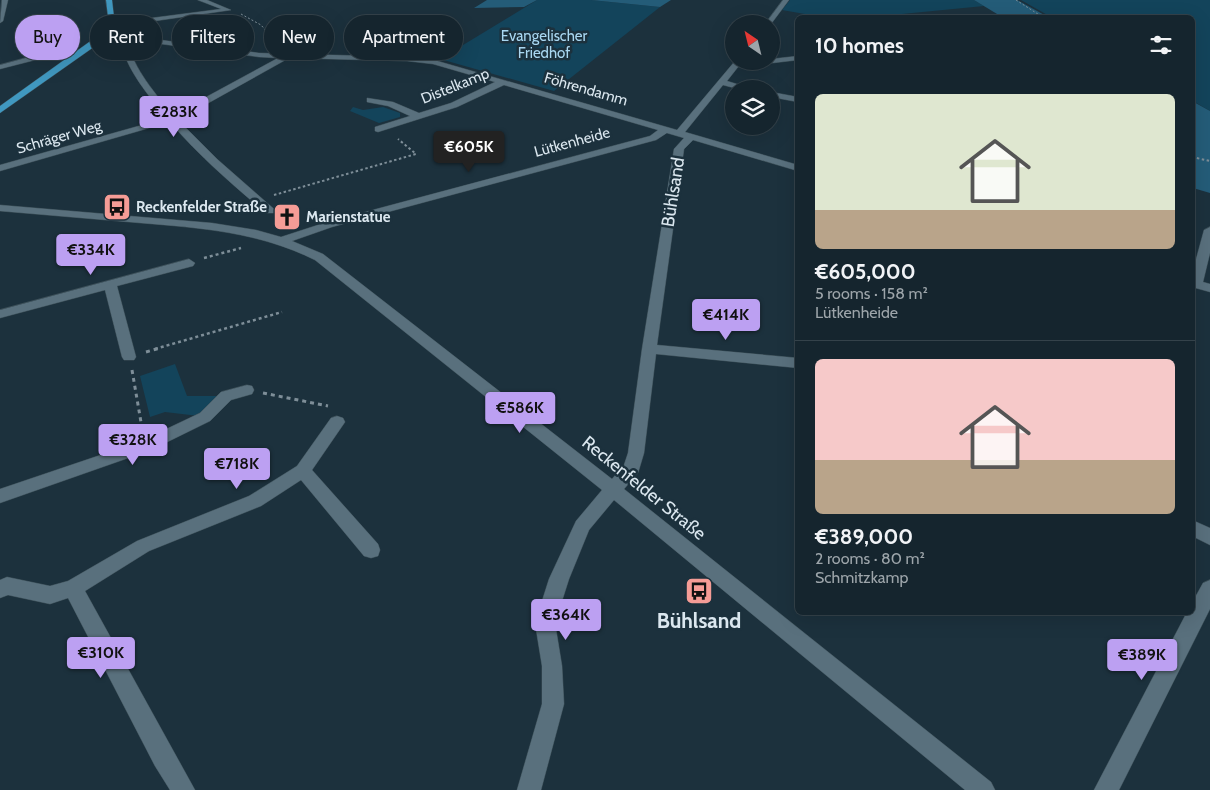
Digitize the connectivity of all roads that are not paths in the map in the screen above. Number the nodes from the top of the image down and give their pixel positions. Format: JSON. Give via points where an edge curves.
{"nodes":[{"id":1,"x":5,"y":0,"type":"edge"},
{"id":2,"x":110,"y":0,"type":"edge"},
{"id":3,"x":201,"y":0,"type":"edge"},
{"id":4,"x":786,"y":0,"type":"edge"},
{"id":5,"x":112,"y":15,"type":"edge"},
{"id":6,"x":775,"y":15,"type":"edge"},
{"id":7,"x":162,"y":19,"type":"edge"},
{"id":8,"x":0,"y":21,"type":"edge"},
{"id":9,"x":162,"y":42,"type":"edge"},
{"id":10,"x":90,"y":45,"type":"edge"},
{"id":11,"x":264,"y":53,"type":"edge"},
{"id":12,"x":0,"y":56,"type":"edge"},
{"id":13,"x":334,"y":57,"type":"edge"},
{"id":14,"x":795,"y":58,"type":"edge"},
{"id":15,"x":25,"y":60,"type":"edge"},
{"id":16,"x":132,"y":60,"type":"edge"},
{"id":17,"x":280,"y":60,"type":"edge"},
{"id":18,"x":780,"y":60,"type":"edge"},
{"id":19,"x":14,"y":63,"type":"junction"},
{"id":20,"x":0,"y":67,"type":"edge"},
{"id":21,"x":732,"y":70,"type":"edge"},
{"id":22,"x":503,"y":82,"type":"junction"},
{"id":23,"x":722,"y":82,"type":"junction"},
{"id":24,"x":725,"y":83,"type":"edge"},
{"id":25,"x":780,"y":96,"type":"edge"},
{"id":26,"x":795,"y":99,"type":"edge"},
{"id":27,"x":370,"y":100,"type":"dead end"},
{"id":28,"x":0,"y":110,"type":"edge"},
{"id":29,"x":418,"y":116,"type":"junction"},
{"id":30,"x":172,"y":119,"type":"junction"},
{"id":31,"x":378,"y":129,"type":"road end"},
{"id":32,"x":666,"y":129,"type":"junction"},
{"id":33,"x":685,"y":135,"type":"junction"},
{"id":34,"x":795,"y":167,"type":"edge"},
{"id":35,"x":0,"y":168,"type":"edge"},
{"id":36,"x":0,"y":208,"type":"edge"},
{"id":37,"x":270,"y":211,"type":"dead end"},
{"id":38,"x":1210,"y":230,"type":"edge"},
{"id":39,"x":282,"y":240,"type":"junction"},
{"id":40,"x":189,"y":263,"type":"road end"},
{"id":41,"x":1195,"y":281,"type":"edge"},
{"id":42,"x":1195,"y":284,"type":"edge"},
{"id":43,"x":110,"y":285,"type":"junction"},
{"id":44,"x":1210,"y":288,"type":"edge"},
{"id":45,"x":0,"y":314,"type":"edge"},
{"id":46,"x":649,"y":349,"type":"junction"},
{"id":47,"x":129,"y":357,"type":"road end"},
{"id":48,"x":795,"y":363,"type":"edge"},
{"id":49,"x":247,"y":390,"type":"road end"},
{"id":50,"x":337,"y":422,"type":"road end"},
{"id":51,"x":303,"y":471,"type":"junction"},
{"id":52,"x":613,"y":490,"type":"junction"},
{"id":53,"x":0,"y":496,"type":"edge"},
{"id":54,"x":1195,"y":529,"type":"edge"},
{"id":55,"x":1210,"y":537,"type":"edge"},
{"id":56,"x":371,"y":550,"type":"dead end"},
{"id":57,"x":73,"y":588,"type":"junction"},
{"id":58,"x":0,"y":589,"type":"edge"},
{"id":59,"x":1210,"y":589,"type":"edge"},
{"id":60,"x":183,"y":790,"type":"edge"},
{"id":61,"x":529,"y":790,"type":"edge"},
{"id":62,"x":983,"y":790,"type":"edge"},
{"id":63,"x":1106,"y":790,"type":"edge"}],
"edges":[{"from":1,"to":8,"type":"street"},
{"from":2,"to":5,"type":"main road"},
{"from":3,"to":7,"type":"street","via":[[228,10]]},
{"from":4,"to":6,"type":"street"},
{"from":9,"to":11,"type":"street","name":"Föhrendamm"},
{"from":10,"to":28,"type":"main road"},
{"from":12,"to":19,"type":"street"},
{"from":13,"to":22,"type":"street","name":"Föhrendamm","via":[[434,62]]},
{"from":14,"to":18,"type":"street","name":"Bühlsand"},
{"from":15,"to":19,"type":"street"},
{"from":16,"to":30,"type":"street","via":[[143,83]]},
{"from":17,"to":30,"type":"street","name":"Schräger Weg"},
{"from":19,"to":20,"type":"street"},
{"from":21,"to":23,"type":"street","name":"Bühlsand"},
{"from":22,"to":29,"type":"street","name":"Distelkamp"},
{"from":22,"to":32,"type":"street","name":"Föhrendamm"},
{"from":23,"to":24,"type":"street"},
{"from":23,"to":33,"type":"street","name":"Bühlsand"},
{"from":25,"to":26,"type":"street"},
{"from":27,"to":29,"type":"street","name":"Distelkamp","via":[[390,104]]},
{"from":29,"to":31,"type":"street","name":"Distelkamp"},
{"from":30,"to":35,"type":"street","name":"Schräger Weg"},
{"from":30,"to":37,"type":"street"},
{"from":32,"to":33,"type":"street","name":"Föhrendamm"},
{"from":32,"to":39,"type":"street","name":"Lütkenheide","via":[[653,138]]},
{"from":33,"to":34,"type":"street","name":"Föhrendamm"},
{"from":33,"to":46,"type":"street","name":"Bühlsand","via":[[680,149]]},
{"from":36,"to":39,"type":"street","name":"Reckenfelder Straße","via":[[215,225]]},
{"from":38,"to":41,"type":"street"},
{"from":39,"to":52,"type":"street","name":"Reckenfelder Straße","via":[[320,257]]},
{"from":40,"to":43,"type":"street"},
{"from":42,"to":44,"type":"street"},
{"from":43,"to":45,"type":"street"},
{"from":43,"to":47,"type":"street"},
{"from":46,"to":48,"type":"street"},
{"from":46,"to":52,"type":"street","name":"Bühlsand","via":[[634,461]]},
{"from":49,"to":53,"type":"street","via":[[226,396],[205,417],[145,446]]},
{"from":50,"to":51,"type":"street"},
{"from":51,"to":56,"type":"street"},
{"from":51,"to":57,"type":"street","via":[[255,501],[143,546]]},
{"from":52,"to":61,"type":"street","name":"Bühlsand","via":[[582,526],[559,579],[545,623],[552,666],[553,704]]},
{"from":52,"to":62,"type":"street","name":"Reckenfelder Straße"},
{"from":54,"to":55,"type":"street"},
{"from":57,"to":58,"type":"street","via":[[50,595],[8,586]]},
{"from":57,"to":60,"type":"street"},
{"from":59,"to":63,"type":"street"}]}
